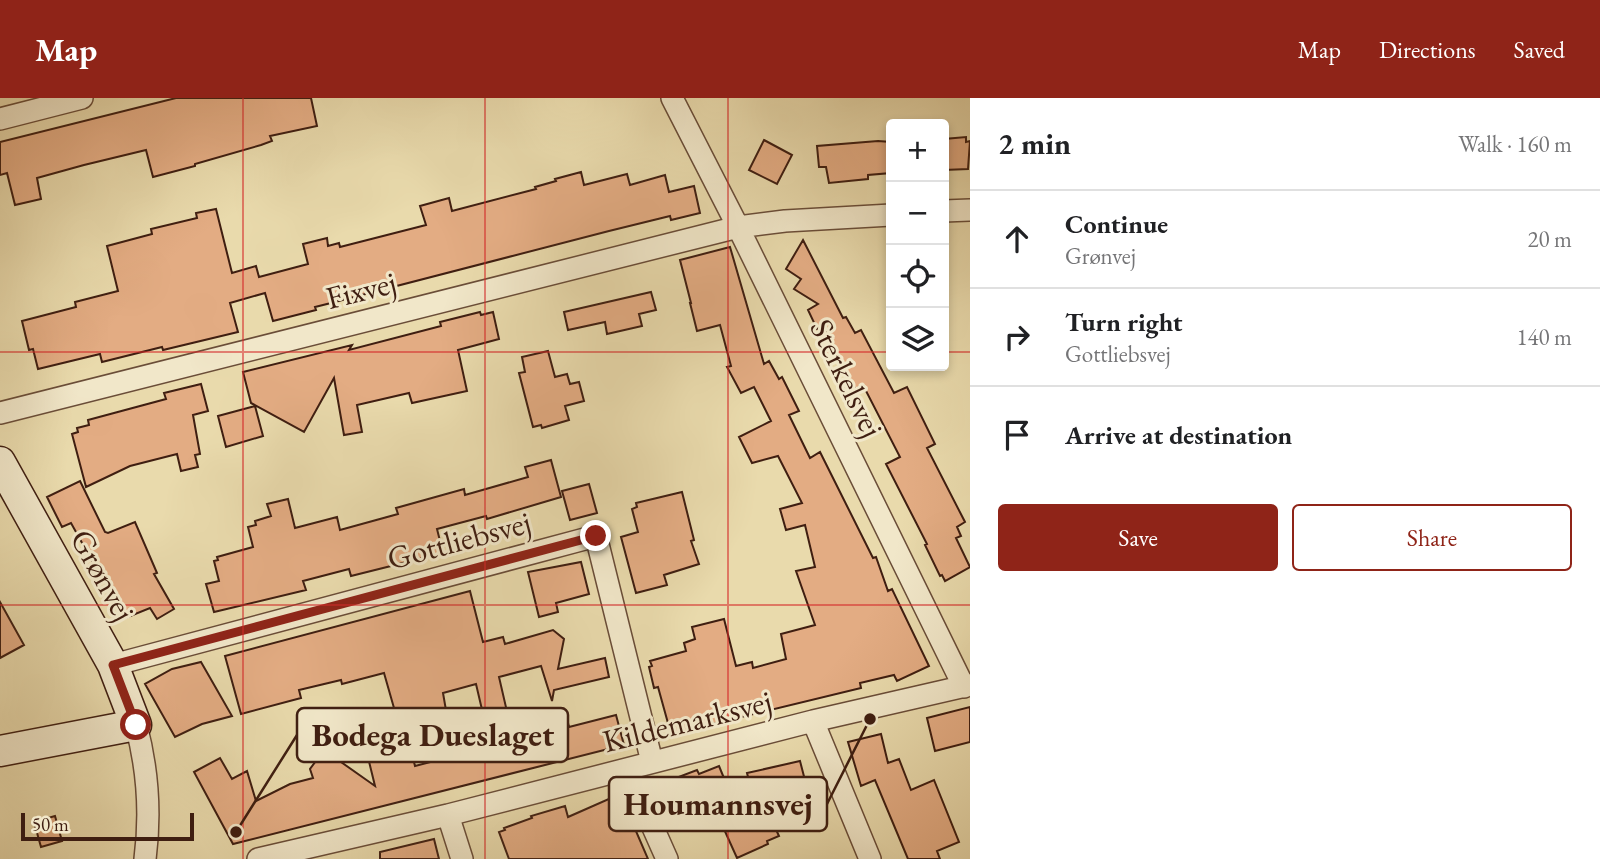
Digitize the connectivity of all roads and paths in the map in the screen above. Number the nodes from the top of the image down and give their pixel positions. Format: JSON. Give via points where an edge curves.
{"nodes":[{"id":1,"x":82,"y":98,"type":"edge"},
{"id":2,"x":672,"y":98,"type":"edge"},
{"id":3,"x":0,"y":119,"type":"edge"},
{"id":4,"x":970,"y":210,"type":"edge"},
{"id":5,"x":949,"y":211,"type":"edge"},
{"id":6,"x":886,"y":215,"type":"edge"},
{"id":7,"x":738,"y":228,"type":"junction"},
{"id":8,"x":0,"y":413,"type":"edge"},
{"id":9,"x":0,"y":463,"type":"edge"},
{"id":10,"x":113,"y":665,"type":"junction"},
{"id":11,"x":967,"y":686,"type":"edge"},
{"id":12,"x":813,"y":721,"type":"junction"},
{"id":13,"x":136,"y":725,"type":"junction"},
{"id":14,"x":0,"y":751,"type":"edge"},
{"id":15,"x":652,"y":762,"type":"junction"},
{"id":16,"x":628,"y":769,"type":"junction"},
{"id":17,"x":448,"y":815,"type":"junction"},
{"id":18,"x":145,"y":859,"type":"edge"},
{"id":19,"x":258,"y":859,"type":"edge"},
{"id":20,"x":462,"y":859,"type":"edge"},
{"id":21,"x":667,"y":859,"type":"edge"},
{"id":22,"x":870,"y":859,"type":"edge"}],
"edges":[{"from":1,"to":3,"type":"street"},
{"from":2,"to":7,"type":"street","name":"Sterkelsvej"},
{"from":4,"to":5,"type":"street"},
{"from":6,"to":7,"type":"street","name":"Fixvej"},
{"from":7,"to":8,"type":"street","name":"Fixvej"},
{"from":7,"to":11,"type":"street","name":"Sterkelsvej"},
{"from":9,"to":10,"type":"street","name":"Grønvej"},
{"from":10,"to":13,"type":"street","name":"Grønvej"},
{"from":10,"to":15,"type":"street","name":"Gottliebsvej","via":[[596,536]]},
{"from":11,"to":12,"type":"street","name":"Kildemarksvej"},
{"from":12,"to":15,"type":"street","name":"Kildemarksvej"},
{"from":12,"to":22,"type":"street"},
{"from":13,"to":14,"type":"street"},
{"from":13,"to":18,"type":"street","name":"Grønvej","via":[[148,782]]},
{"from":15,"to":16,"type":"street","name":"Kildemarksvej"},
{"from":16,"to":17,"type":"street","name":"Kildemarksvej"},
{"from":16,"to":21,"type":"street"},
{"from":17,"to":19,"type":"street","name":"Kildemarksvej"},
{"from":17,"to":20,"type":"street"}]}
